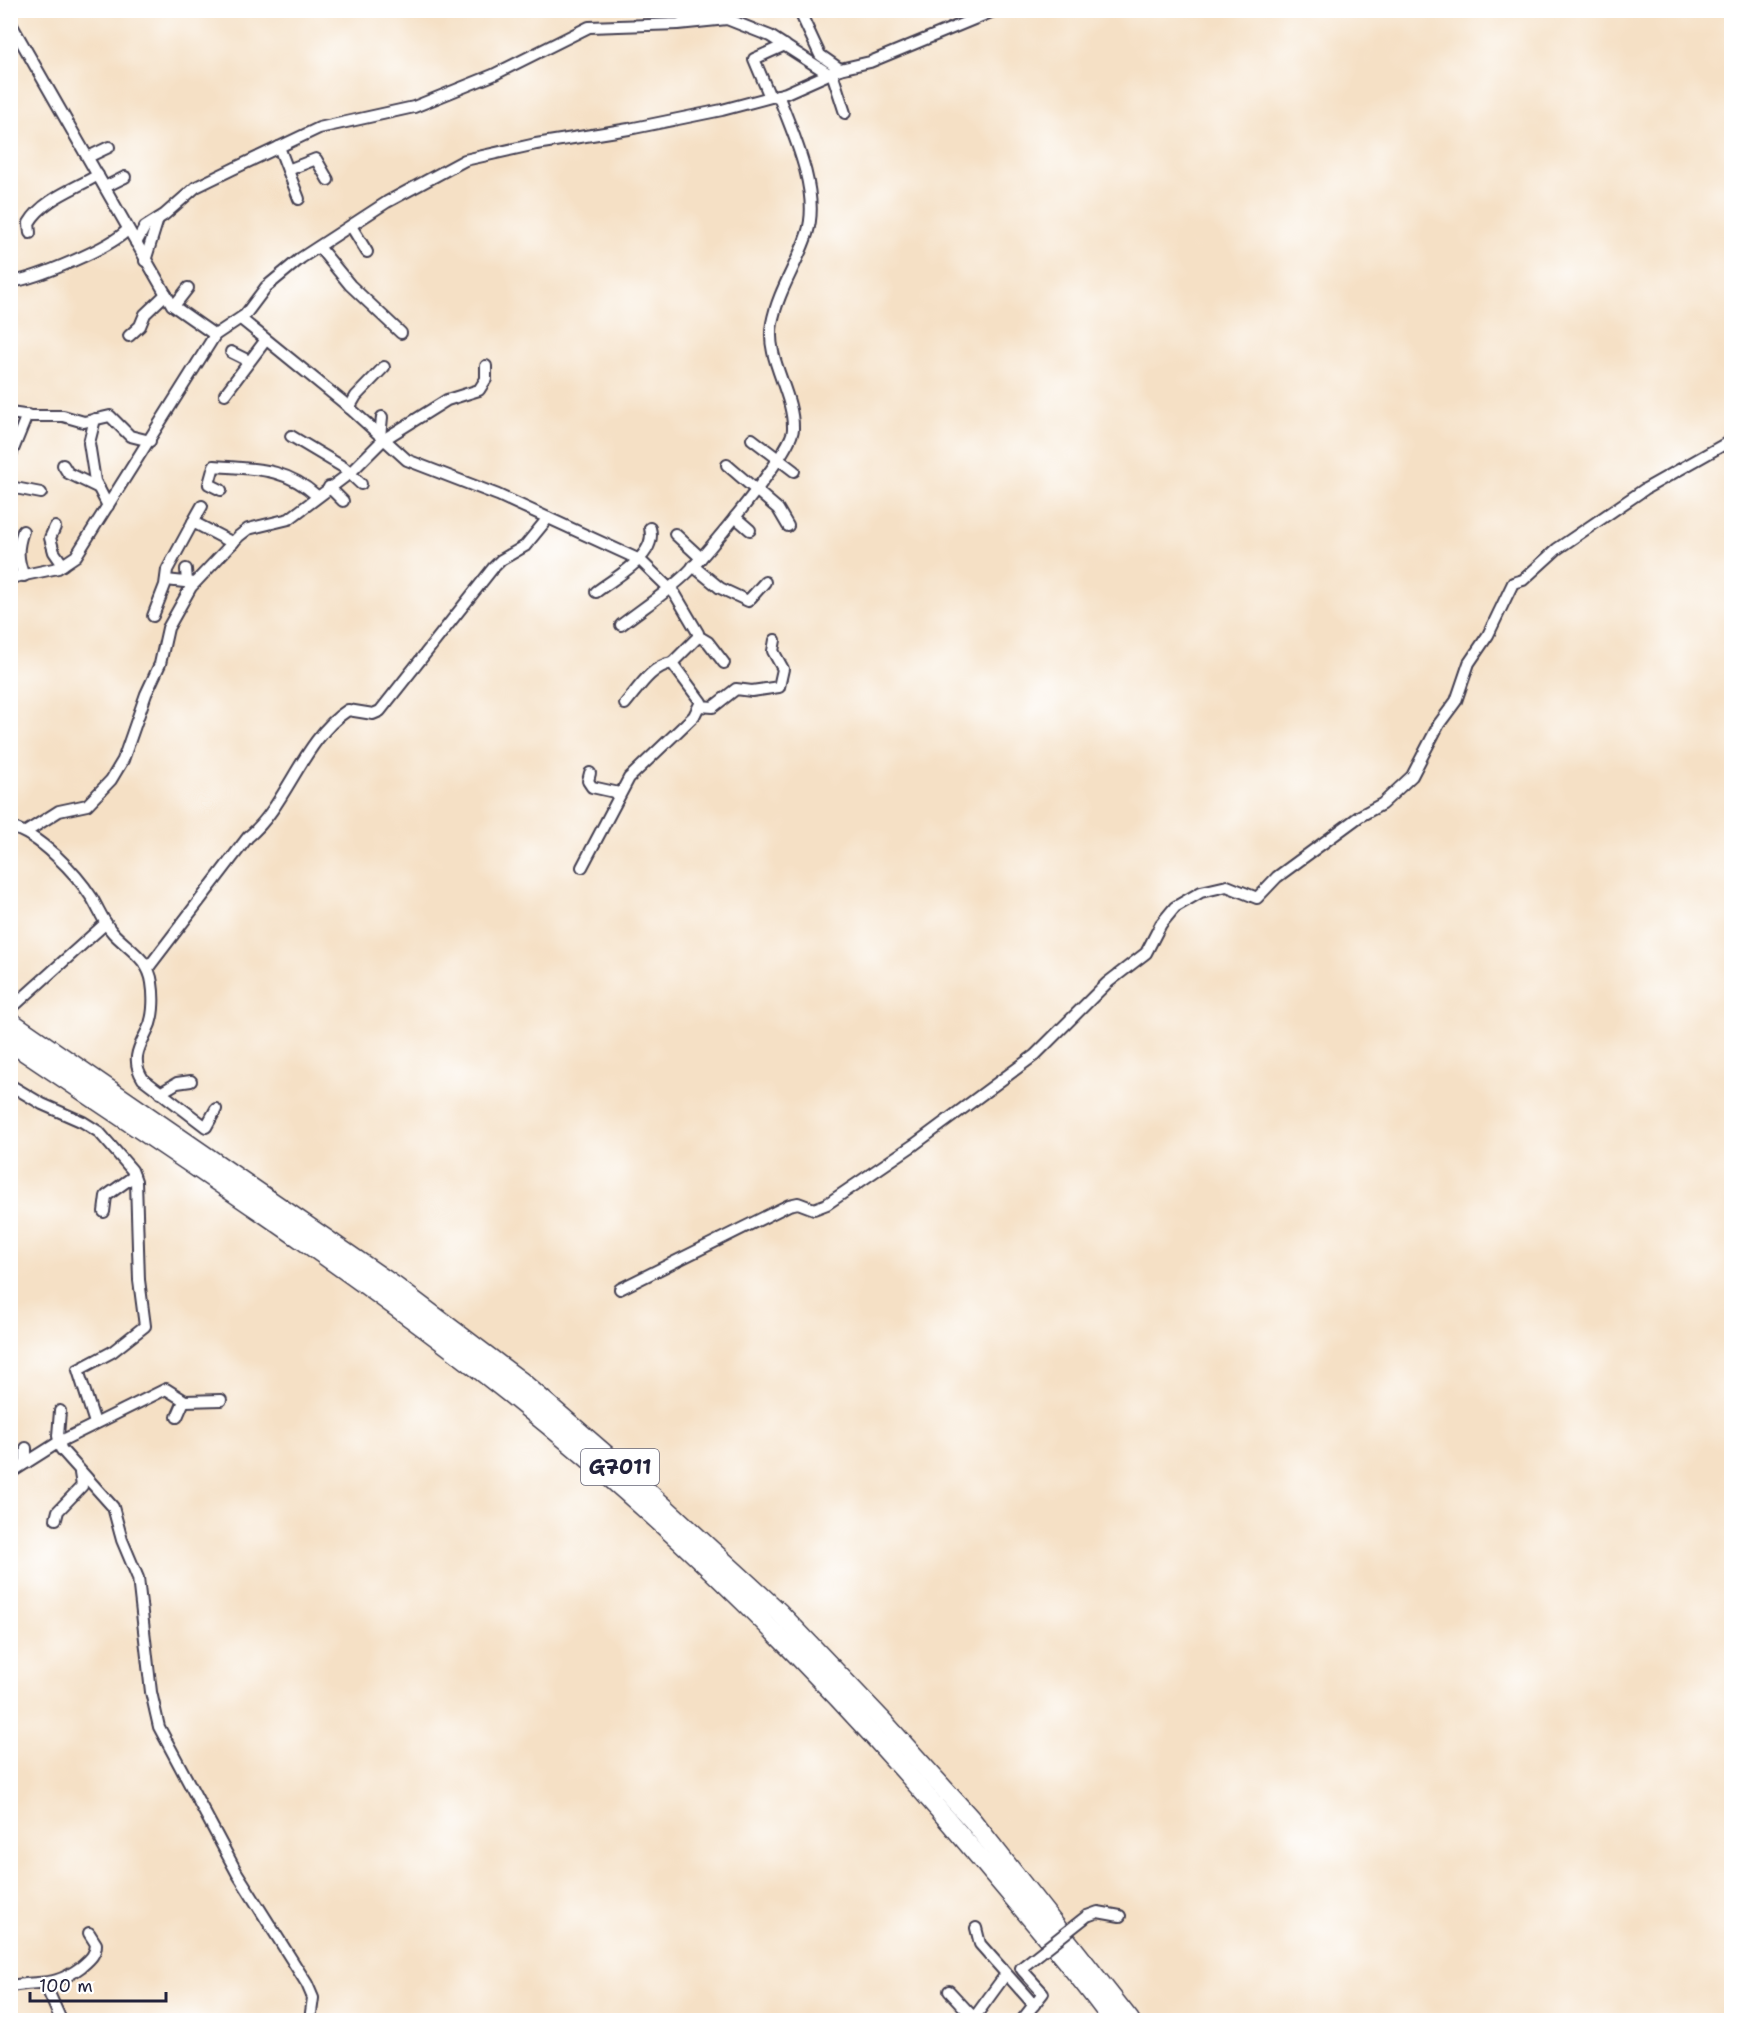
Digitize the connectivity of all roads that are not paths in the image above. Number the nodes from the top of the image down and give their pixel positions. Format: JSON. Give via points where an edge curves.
{"nodes":[{"id":1,"x":799,"y":10,"type":"edge"},
{"id":2,"x":996,"y":10,"type":"edge"},
{"id":3,"x":10,"y":22,"type":"edge"},
{"id":4,"x":785,"y":45,"type":"junction"},
{"id":5,"x":834,"y":72,"type":"junction"},
{"id":6,"x":774,"y":96,"type":"junction"},
{"id":7,"x":845,"y":113,"type":"dead end"},
{"id":8,"x":109,"y":147,"type":"dead end"},
{"id":9,"x":279,"y":147,"type":"junction"},
{"id":10,"x":88,"y":157,"type":"junction"},
{"id":11,"x":288,"y":170,"type":"junction"},
{"id":12,"x":98,"y":175,"type":"junction"},
{"id":13,"x":125,"y":177,"type":"dead end"},
{"id":14,"x":328,"y":180,"type":"dead end"},
{"id":15,"x":105,"y":188,"type":"junction"},
{"id":16,"x":299,"y":199,"type":"dead end"},
{"id":17,"x":158,"y":219,"type":"junction"},
{"id":18,"x":351,"y":226,"type":"junction"},
{"id":19,"x":128,"y":229,"type":"junction"},
{"id":20,"x":30,"y":233,"type":"dead end"},
{"id":21,"x":136,"y":243,"type":"junction"},
{"id":22,"x":319,"y":247,"type":"junction"},
{"id":23,"x":367,"y":252,"type":"dead end"},
{"id":24,"x":146,"y":261,"type":"junction"},
{"id":25,"x":10,"y":282,"type":"edge"},
{"id":26,"x":188,"y":288,"type":"dead end"},
{"id":27,"x":166,"y":294,"type":"junction"},
{"id":28,"x":174,"y":306,"type":"junction"},
{"id":29,"x":241,"y":319,"type":"junction"},
{"id":30,"x":401,"y":333,"type":"dead end"},
{"id":31,"x":215,"y":335,"type":"junction"},
{"id":32,"x":129,"y":336,"type":"dead end"},
{"id":33,"x":265,"y":341,"type":"junction"},
{"id":34,"x":231,"y":352,"type":"dead end"},
{"id":35,"x":249,"y":361,"type":"junction"},
{"id":36,"x":486,"y":366,"type":"dead end"},
{"id":37,"x":384,"y":367,"type":"dead end"},
{"id":38,"x":225,"y":394,"type":"dead end"},
{"id":39,"x":349,"y":408,"type":"junction"},
{"id":40,"x":10,"y":413,"type":"edge"},
{"id":41,"x":27,"y":415,"type":"junction"},
{"id":42,"x":382,"y":417,"type":"dead end"},
{"id":43,"x":95,"y":419,"type":"junction"},
{"id":44,"x":291,"y":436,"type":"dead end"},
{"id":45,"x":382,"y":438,"type":"junction"},
{"id":46,"x":752,"y":440,"type":"dead end"},
{"id":47,"x":1731,"y":440,"type":"edge"},
{"id":48,"x":150,"y":441,"type":"junction"},
{"id":49,"x":10,"y":457,"type":"edge"},
{"id":50,"x":778,"y":458,"type":"junction"},
{"id":51,"x":63,"y":465,"type":"dead end"},
{"id":52,"x":727,"y":465,"type":"dead end"},
{"id":53,"x":794,"y":471,"type":"dead end"},
{"id":54,"x":350,"y":472,"type":"junction"},
{"id":55,"x":361,"y":484,"type":"dead end"},
{"id":56,"x":10,"y":487,"type":"edge"},
{"id":57,"x":329,"y":487,"type":"junction"},
{"id":58,"x":99,"y":488,"type":"junction"},
{"id":59,"x":755,"y":489,"type":"junction"},
{"id":60,"x":221,"y":490,"type":"dead end"},
{"id":61,"x":41,"y":493,"type":"dead end"},
{"id":62,"x":317,"y":496,"type":"junction"},
{"id":63,"x":343,"y":501,"type":"dead end"},
{"id":64,"x":108,"y":506,"type":"junction"},
{"id":65,"x":202,"y":506,"type":"dead end"},
{"id":66,"x":735,"y":517,"type":"junction"},
{"id":67,"x":548,"y":518,"type":"junction"},
{"id":68,"x":193,"y":522,"type":"junction"},
{"id":69,"x":789,"y":526,"type":"dead end"},
{"id":70,"x":55,"y":527,"type":"dead end"},
{"id":71,"x":650,"y":528,"type":"dead end"},
{"id":72,"x":750,"y":530,"type":"dead end"},
{"id":73,"x":23,"y":531,"type":"dead end"},
{"id":74,"x":675,"y":534,"type":"dead end"},
{"id":75,"x":233,"y":543,"type":"junction"},
{"id":76,"x":638,"y":559,"type":"junction"},
{"id":77,"x":697,"y":562,"type":"junction"},
{"id":78,"x":63,"y":566,"type":"junction"},
{"id":79,"x":186,"y":569,"type":"dead end"},
{"id":80,"x":24,"y":576,"type":"junction"},
{"id":81,"x":10,"y":579,"type":"edge"},
{"id":82,"x":166,"y":580,"type":"junction"},
{"id":83,"x":191,"y":582,"type":"junction"},
{"id":84,"x":765,"y":582,"type":"dead end"},
{"id":85,"x":670,"y":588,"type":"junction"},
{"id":86,"x":596,"y":592,"type":"dead end"},
{"id":87,"x":153,"y":616,"type":"dead end"},
{"id":88,"x":621,"y":625,"type":"dead end"},
{"id":89,"x":698,"y":636,"type":"junction"},
{"id":90,"x":775,"y":640,"type":"dead end"},
{"id":91,"x":672,"y":663,"type":"junction"},
{"id":92,"x":724,"y":663,"type":"dead end"},
{"id":93,"x":625,"y":704,"type":"dead end"},
{"id":94,"x":700,"y":706,"type":"junction"},
{"id":95,"x":590,"y":773,"type":"dead end"},
{"id":96,"x":619,"y":793,"type":"junction"},
{"id":97,"x":10,"y":827,"type":"edge"},
{"id":98,"x":26,"y":832,"type":"junction"},
{"id":99,"x":582,"y":867,"type":"dead end"},
{"id":100,"x":106,"y":923,"type":"junction"},
{"id":101,"x":148,"y":968,"type":"junction"},
{"id":102,"x":13,"y":1013,"type":"edge"},
{"id":103,"x":10,"y":1042,"type":"edge"},
{"id":104,"x":191,"y":1081,"type":"dead end"},
{"id":105,"x":10,"y":1085,"type":"edge"},
{"id":106,"x":160,"y":1093,"type":"junction"},
{"id":107,"x":216,"y":1109,"type":"dead end"},
{"id":108,"x":134,"y":1176,"type":"junction"},
{"id":109,"x":104,"y":1212,"type":"dead end"},
{"id":110,"x":620,"y":1289,"type":"dead end"},
{"id":111,"x":221,"y":1400,"type":"dead end"},
{"id":112,"x":184,"y":1401,"type":"junction"},
{"id":113,"x":60,"y":1411,"type":"dead end"},
{"id":114,"x":177,"y":1417,"type":"dead end"},
{"id":115,"x":95,"y":1423,"type":"junction"},
{"id":116,"x":58,"y":1443,"type":"junction"},
{"id":117,"x":26,"y":1448,"type":"dead end"},
{"id":118,"x":26,"y":1463,"type":"junction"},
{"id":119,"x":10,"y":1473,"type":"edge"},
{"id":120,"x":80,"y":1473,"type":"junction"},
{"id":121,"x":56,"y":1519,"type":"dead end"},
{"id":122,"x":1120,"y":1916,"type":"dead end"},
{"id":123,"x":976,"y":1928,"type":"dead end"},
{"id":124,"x":89,"y":1934,"type":"dead end"},
{"id":125,"x":1006,"y":1974,"type":"junction"},
{"id":126,"x":1078,"y":1975,"type":"junction"},
{"id":127,"x":45,"y":1984,"type":"junction"},
{"id":128,"x":10,"y":1986,"type":"edge"},
{"id":129,"x":949,"y":1990,"type":"dead end"},
{"id":130,"x":1034,"y":2005,"type":"junction"},
{"id":131,"x":61,"y":2020,"type":"edge"},
{"id":132,"x":310,"y":2020,"type":"edge"},
{"id":133,"x":1022,"y":2020,"type":"edge"},
{"id":134,"x":1102,"y":2020,"type":"edge"},
{"id":135,"x":1112,"y":2020,"type":"edge"},
{"id":136,"x":1130,"y":2020,"type":"edge"}],
"edges":[{"from":1,"to":5,"type":"street","via":[[820,55]]},
{"from":2,"to":5,"type":"street","via":[[870,62]]},
{"from":3,"to":10,"type":"street"},
{"from":4,"to":5,"type":"street"},
{"from":4,"to":6,"type":"street","via":[[754,59]]},
{"from":4,"to":9,"type":"street","via":[[727,19],[589,27],[493,75],[414,107],[319,128]]},
{"from":5,"to":6,"type":"street"},
{"from":5,"to":7,"type":"street"},
{"from":6,"to":18,"type":"street","via":[[465,160],[419,183]]},
{"from":6,"to":50,"type":"street","via":[[802,164],[811,214],[771,328],[773,351],[793,427],[792,437]]},
{"from":8,"to":10,"type":"street"},
{"from":9,"to":11,"type":"street"},
{"from":9,"to":17,"type":"street","via":[[196,187]]},
{"from":10,"to":12,"type":"street"},
{"from":11,"to":14,"type":"street","via":[[316,159]]},
{"from":11,"to":16,"type":"street"},
{"from":12,"to":15,"type":"street"},
{"from":12,"to":20,"type":"street","via":[[30,219]]},
{"from":13,"to":15,"type":"street"},
{"from":15,"to":19,"type":"street"},
{"from":17,"to":21,"type":"street","via":[[145,227]]},
{"from":17,"to":24,"type":"street"},
{"from":18,"to":22,"type":"street"},
{"from":18,"to":23,"type":"street"},
{"from":19,"to":21,"type":"street"},
{"from":19,"to":25,"type":"street","via":[[55,269]]},
{"from":21,"to":24,"type":"street"},
{"from":22,"to":29,"type":"street","via":[[285,268]]},
{"from":22,"to":30,"type":"street","via":[[351,285]]},
{"from":24,"to":27,"type":"street"},
{"from":26,"to":28,"type":"street"},
{"from":27,"to":28,"type":"street"},
{"from":27,"to":32,"type":"street"},
{"from":28,"to":31,"type":"street"},
{"from":29,"to":31,"type":"street"},
{"from":29,"to":33,"type":"street"},
{"from":31,"to":48,"type":"street"},
{"from":33,"to":35,"type":"street"},
{"from":33,"to":39,"type":"street"},
{"from":34,"to":35,"type":"street"},
{"from":35,"to":38,"type":"street"},
{"from":36,"to":45,"type":"street","via":[[486,379],[479,390],[447,400]]},
{"from":37,"to":39,"type":"street","via":[[362,388]]},
{"from":39,"to":45,"type":"street"},
{"from":40,"to":41,"type":"street"},
{"from":41,"to":43,"type":"street","via":[[63,416],[84,422]]},
{"from":41,"to":49,"type":"street"},
{"from":42,"to":45,"type":"street"},
{"from":43,"to":48,"type":"street","via":[[110,416],[130,436]]},
{"from":43,"to":58,"type":"street","via":[[89,443]]},
{"from":44,"to":54,"type":"street"},
{"from":45,"to":54,"type":"street"},
{"from":45,"to":67,"type":"street","via":[[410,462],[483,488]]},
{"from":46,"to":50,"type":"street"},
{"from":47,"to":110,"type":"street","via":[[1645,489],[1557,549],[1523,580],[1513,583],[1488,635],[1469,663],[1456,701],[1439,724],[1416,771],[1382,804],[1296,863],[1257,898],[1227,886],[1201,892],[1175,907],[1146,953],[1107,984],[1038,1053],[827,1204],[814,1209],[798,1203],[789,1205]]},
{"from":48,"to":64,"type":"street"},
{"from":50,"to":53,"type":"street"},
{"from":50,"to":59,"type":"street"},
{"from":51,"to":58,"type":"street","via":[[74,476]]},
{"from":52,"to":59,"type":"street"},
{"from":54,"to":55,"type":"street"},
{"from":54,"to":57,"type":"street"},
{"from":56,"to":61,"type":"street"},
{"from":57,"to":62,"type":"street"},
{"from":57,"to":63,"type":"street"},
{"from":58,"to":64,"type":"street"},
{"from":59,"to":66,"type":"street"},
{"from":59,"to":69,"type":"street","via":[[778,509]]},
{"from":60,"to":62,"type":"street","via":[[209,484],[214,466],[281,473]]},
{"from":62,"to":75,"type":"street","via":[[289,519],[248,530]]},
{"from":64,"to":78,"type":"street","via":[[76,556]]},
{"from":65,"to":68,"type":"street"},
{"from":66,"to":72,"type":"street"},
{"from":66,"to":77,"type":"street"},
{"from":67,"to":76,"type":"street"},
{"from":67,"to":101,"type":"street","via":[[525,546],[493,568],[380,711],[373,714],[348,710],[329,728],[302,759],[259,828],[248,837]]},
{"from":68,"to":75,"type":"street"},
{"from":68,"to":82,"type":"street","via":[[167,570]]},
{"from":70,"to":78,"type":"street","via":[[50,538]]},
{"from":71,"to":76,"type":"street","via":[[651,544]]},
{"from":73,"to":80,"type":"street","via":[[18,555]]},
{"from":74,"to":77,"type":"street"},
{"from":75,"to":83,"type":"street"},
{"from":76,"to":85,"type":"street"},
{"from":76,"to":86,"type":"street"},
{"from":77,"to":84,"type":"street","via":[[720,588],[748,602]]},
{"from":77,"to":85,"type":"street"},
{"from":78,"to":80,"type":"street"},
{"from":79,"to":83,"type":"street"},
{"from":80,"to":81,"type":"street"},
{"from":82,"to":83,"type":"street"},
{"from":82,"to":87,"type":"street"},
{"from":83,"to":98,"type":"street","via":[[166,634],[160,664],[123,760],[111,780],[87,805],[59,811]]},
{"from":85,"to":88,"type":"street"},
{"from":85,"to":89,"type":"street"},
{"from":89,"to":91,"type":"street"},
{"from":89,"to":92,"type":"street","via":[[708,642]]},
{"from":90,"to":94,"type":"street","via":[[773,651],[783,669],[779,687],[736,689],[713,707]]},
{"from":91,"to":93,"type":"street","via":[[659,666]]},
{"from":91,"to":94,"type":"street","via":[[701,702]]},
{"from":94,"to":96,"type":"street","via":[[635,771]]},
{"from":95,"to":96,"type":"street","via":[[588,781],[592,787]]},
{"from":96,"to":99,"type":"street"},
{"from":97,"to":98,"type":"street"},
{"from":98,"to":100,"type":"street","via":[[78,879]]},
{"from":100,"to":101,"type":"street"},
{"from":100,"to":102,"type":"street"},
{"from":101,"to":106,"type":"street","via":[[152,1017],[138,1047],[136,1062],[143,1079]]},
{"from":102,"to":136,"type":"highway","number":"G7011","via":[[396,1287],[522,1382],[634,1479],[779,1612],[882,1720],[972,1820]]},
{"from":103,"to":126,"type":"highway","number":"G7011","via":[[387,1299],[511,1395],[623,1491],[768,1624],[870,1731]]},
{"from":104,"to":106,"type":"street","via":[[177,1083]]},
{"from":105,"to":108,"type":"street","via":[[99,1132],[126,1161]]},
{"from":106,"to":107,"type":"street","via":[[206,1127]]},
{"from":108,"to":109,"type":"street","via":[[105,1196]]},
{"from":108,"to":115,"type":"street","via":[[145,1326],[112,1352],[78,1370]]},
{"from":111,"to":112,"type":"street"},
{"from":112,"to":114,"type":"street"},
{"from":112,"to":115,"type":"street","via":[[166,1389]]},
{"from":113,"to":116,"type":"street"},
{"from":115,"to":116,"type":"street"},
{"from":116,"to":118,"type":"street"},
{"from":116,"to":120,"type":"street"},
{"from":117,"to":118,"type":"street"},
{"from":118,"to":119,"type":"street"},
{"from":120,"to":121,"type":"street","via":[[82,1486],[58,1511]]},
{"from":120,"to":132,"type":"street","via":[[113,1507],[138,1578],[151,1692],[159,1727],[237,1873],[307,1984],[313,1998]]},
{"from":122,"to":130,"type":"street","bridge":true,"via":[[1098,1912],[1087,1916],[1021,1968],[1043,1993]]},
{"from":123,"to":125,"type":"street","via":[[980,1944]]},
{"from":124,"to":127,"type":"street","via":[[96,1944],[90,1960],[66,1979]]},
{"from":125,"to":129,"type":"street","via":[[974,2018]]},
{"from":125,"to":130,"type":"street"},
{"from":126,"to":134,"type":"highway"},
{"from":126,"to":135,"type":"highway","number":"G7011"},
{"from":127,"to":128,"type":"street"},
{"from":127,"to":131,"type":"street"},
{"from":130,"to":133,"type":"street"}]}
